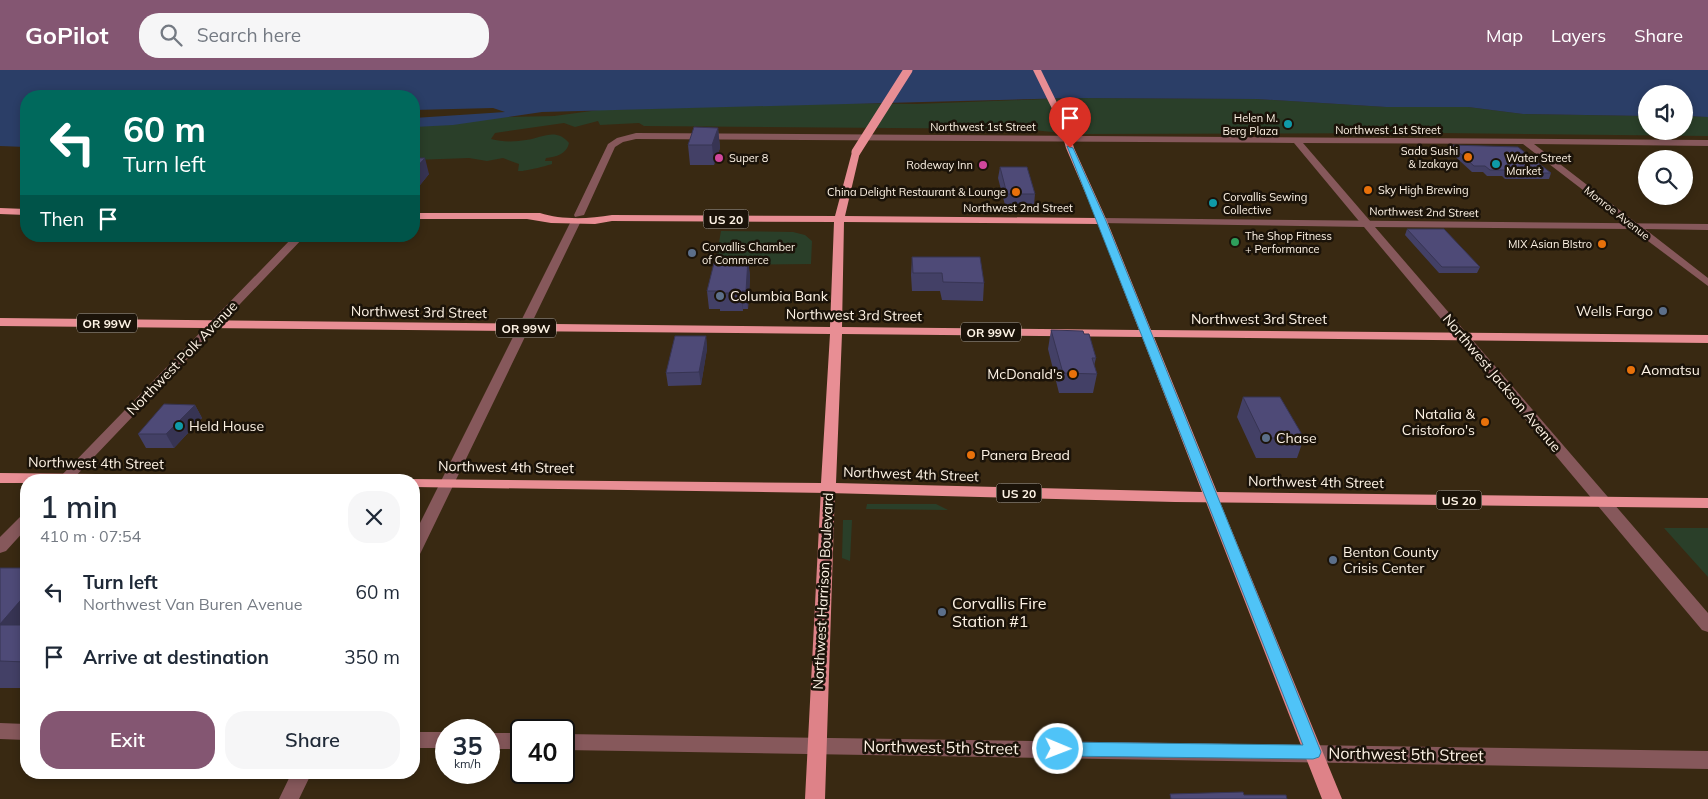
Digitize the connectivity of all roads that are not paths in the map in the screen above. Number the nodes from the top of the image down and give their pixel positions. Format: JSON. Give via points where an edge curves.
{"nodes":[{"id":1,"x":908,"y":70,"type":"edge"},
{"id":2,"x":1037,"y":70,"type":"edge"},
{"id":3,"x":1067,"y":139,"type":"junction"},
{"id":4,"x":1296,"y":140,"type":"junction"},
{"id":5,"x":1526,"y":142,"type":"junction"},
{"id":6,"x":1708,"y":143,"type":"edge"},
{"id":7,"x":0,"y":211,"type":"edge"},
{"id":8,"x":20,"y":212,"type":"edge"},
{"id":9,"x":420,"y":216,"type":"edge"},
{"id":10,"x":577,"y":218,"type":"junction"},
{"id":11,"x":839,"y":219,"type":"junction"},
{"id":12,"x":1102,"y":221,"type":"junction"},
{"id":13,"x":1367,"y":224,"type":"junction"},
{"id":14,"x":1635,"y":227,"type":"junction"},
{"id":15,"x":1708,"y":227,"type":"edge"},
{"id":16,"x":294,"y":242,"type":"edge"},
{"id":17,"x":1708,"y":283,"type":"edge"},
{"id":18,"x":0,"y":322,"type":"edge"},
{"id":19,"x":215,"y":324,"type":"junction"},
{"id":20,"x":523,"y":328,"type":"junction"},
{"id":21,"x":836,"y":330,"type":"junction"},
{"id":22,"x":1146,"y":333,"type":"junction"},
{"id":23,"x":1462,"y":336,"type":"junction"},
{"id":24,"x":1708,"y":339,"type":"edge"},
{"id":25,"x":70,"y":474,"type":"edge"},
{"id":26,"x":0,"y":478,"type":"edge"},
{"id":27,"x":20,"y":478,"type":"edge"},
{"id":28,"x":420,"y":482,"type":"edge"},
{"id":29,"x":448,"y":483,"type":"junction"},
{"id":30,"x":828,"y":488,"type":"junction"},
{"id":31,"x":1211,"y":497,"type":"junction"},
{"id":32,"x":1602,"y":501,"type":"junction"},
{"id":33,"x":1708,"y":503,"type":"edge"},
{"id":34,"x":20,"y":526,"type":"edge"},
{"id":35,"x":420,"y":538,"type":"edge"},
{"id":36,"x":0,"y":547,"type":"edge"},
{"id":37,"x":1708,"y":626,"type":"edge"},
{"id":38,"x":0,"y":731,"type":"edge"},
{"id":39,"x":20,"y":732,"type":"edge"},
{"id":40,"x":420,"y":740,"type":"edge"},
{"id":41,"x":435,"y":740,"type":"edge"},
{"id":42,"x":575,"y":742,"type":"edge"},
{"id":43,"x":816,"y":745,"type":"junction"},
{"id":44,"x":1313,"y":752,"type":"junction"},
{"id":45,"x":1708,"y":760,"type":"edge"},
{"id":46,"x":299,"y":779,"type":"edge"},
{"id":47,"x":289,"y":799,"type":"edge"},
{"id":48,"x":815,"y":799,"type":"edge"},
{"id":49,"x":1332,"y":799,"type":"edge"}],
"edges":[{"from":1,"to":11,"type":"highway","name":"Northwest Harrison Boulevard","bridge":true,"via":[[856,152]]},
{"from":2,"to":3,"type":"highway","via":[[1064,123]]},
{"from":3,"to":4,"type":"street","name":"Northwest 1st Street"},
{"from":3,"to":10,"type":"street","name":"Northwest 1st Street","via":[[644,136],[620,140],[611,146]]},
{"from":3,"to":12,"type":"highway"},
{"from":4,"to":5,"type":"street","name":"Northwest 1st Street"},
{"from":4,"to":13,"type":"street","name":"Northwest Jackson Avenue"},
{"from":5,"to":6,"type":"street","name":"Northwest 1st Street"},
{"from":5,"to":14,"type":"street","name":"Monroe Avenue"},
{"from":7,"to":8,"type":"highway"},
{"from":9,"to":10,"type":"highway","name":"Northwest 2nd Street","number":"US 20"},
{"from":10,"to":11,"type":"highway","name":"Northwest 2nd Street","number":"US 20"},
{"from":10,"to":20,"type":"street"},
{"from":11,"to":12,"type":"highway","name":"Northwest 2nd Street","number":"US 20"},
{"from":11,"to":21,"type":"highway","name":"Northwest Harrison Boulevard"},
{"from":12,"to":13,"type":"street","name":"Northwest 2nd Street"},
{"from":12,"to":22,"type":"highway"},
{"from":13,"to":14,"type":"street","name":"Northwest 2nd Street"},
{"from":13,"to":23,"type":"street","name":"Northwest Jackson Avenue"},
{"from":14,"to":15,"type":"street","name":"Northwest 2nd Street"},
{"from":14,"to":17,"type":"street","name":"Monroe Avenue"},
{"from":16,"to":19,"type":"street","name":"Northwest Polk Avenue"},
{"from":18,"to":19,"type":"highway","name":"Northwest 3rd Street","number":"OR 99W"},
{"from":19,"to":20,"type":"highway","name":"Northwest 3rd Street","number":"OR 99W"},
{"from":19,"to":25,"type":"street","name":"Northwest Polk Avenue"},
{"from":20,"to":21,"type":"highway","name":"Northwest 3rd Street","number":"OR 99W"},
{"from":20,"to":29,"type":"street"},
{"from":21,"to":22,"type":"highway","name":"Northwest 3rd Street","number":"OR 99W"},
{"from":21,"to":30,"type":"highway","name":"Northwest Harrison Boulevard"},
{"from":22,"to":23,"type":"highway","name":"Northwest 3rd Street"},
{"from":22,"to":31,"type":"highway"},
{"from":23,"to":24,"type":"highway","name":"Northwest 3rd Street"},
{"from":23,"to":32,"type":"street","name":"Northwest Jackson Avenue"},
{"from":26,"to":27,"type":"highway","name":"Northwest 4th Street"},
{"from":28,"to":29,"type":"highway","name":"Northwest 4th Street"},
{"from":29,"to":30,"type":"highway","name":"Northwest 4th Street"},
{"from":29,"to":35,"type":"street"},
{"from":30,"to":31,"type":"highway","name":"Northwest 4th Street","number":"US 20"},
{"from":30,"to":43,"type":"main road","name":"Northwest Harrison Boulevard"},
{"from":31,"to":32,"type":"highway","name":"Northwest 4th Street","number":"US 20"},
{"from":31,"to":44,"type":"main road"},
{"from":32,"to":33,"type":"highway","name":"Northwest 4th Street","number":"US 20"},
{"from":32,"to":37,"type":"street","name":"Northwest Jackson Avenue"},
{"from":34,"to":36,"type":"street"},
{"from":38,"to":39,"type":"street"},
{"from":40,"to":41,"type":"street"},
{"from":42,"to":43,"type":"street","name":"Northwest 5th Street"},
{"from":43,"to":44,"type":"street","name":"Northwest 5th Street"},
{"from":43,"to":48,"type":"main road","name":"Northwest Harrison Boulevard"},
{"from":44,"to":45,"type":"street","name":"Northwest 5th Street"},
{"from":44,"to":49,"type":"main road"},
{"from":46,"to":47,"type":"street"}]}
